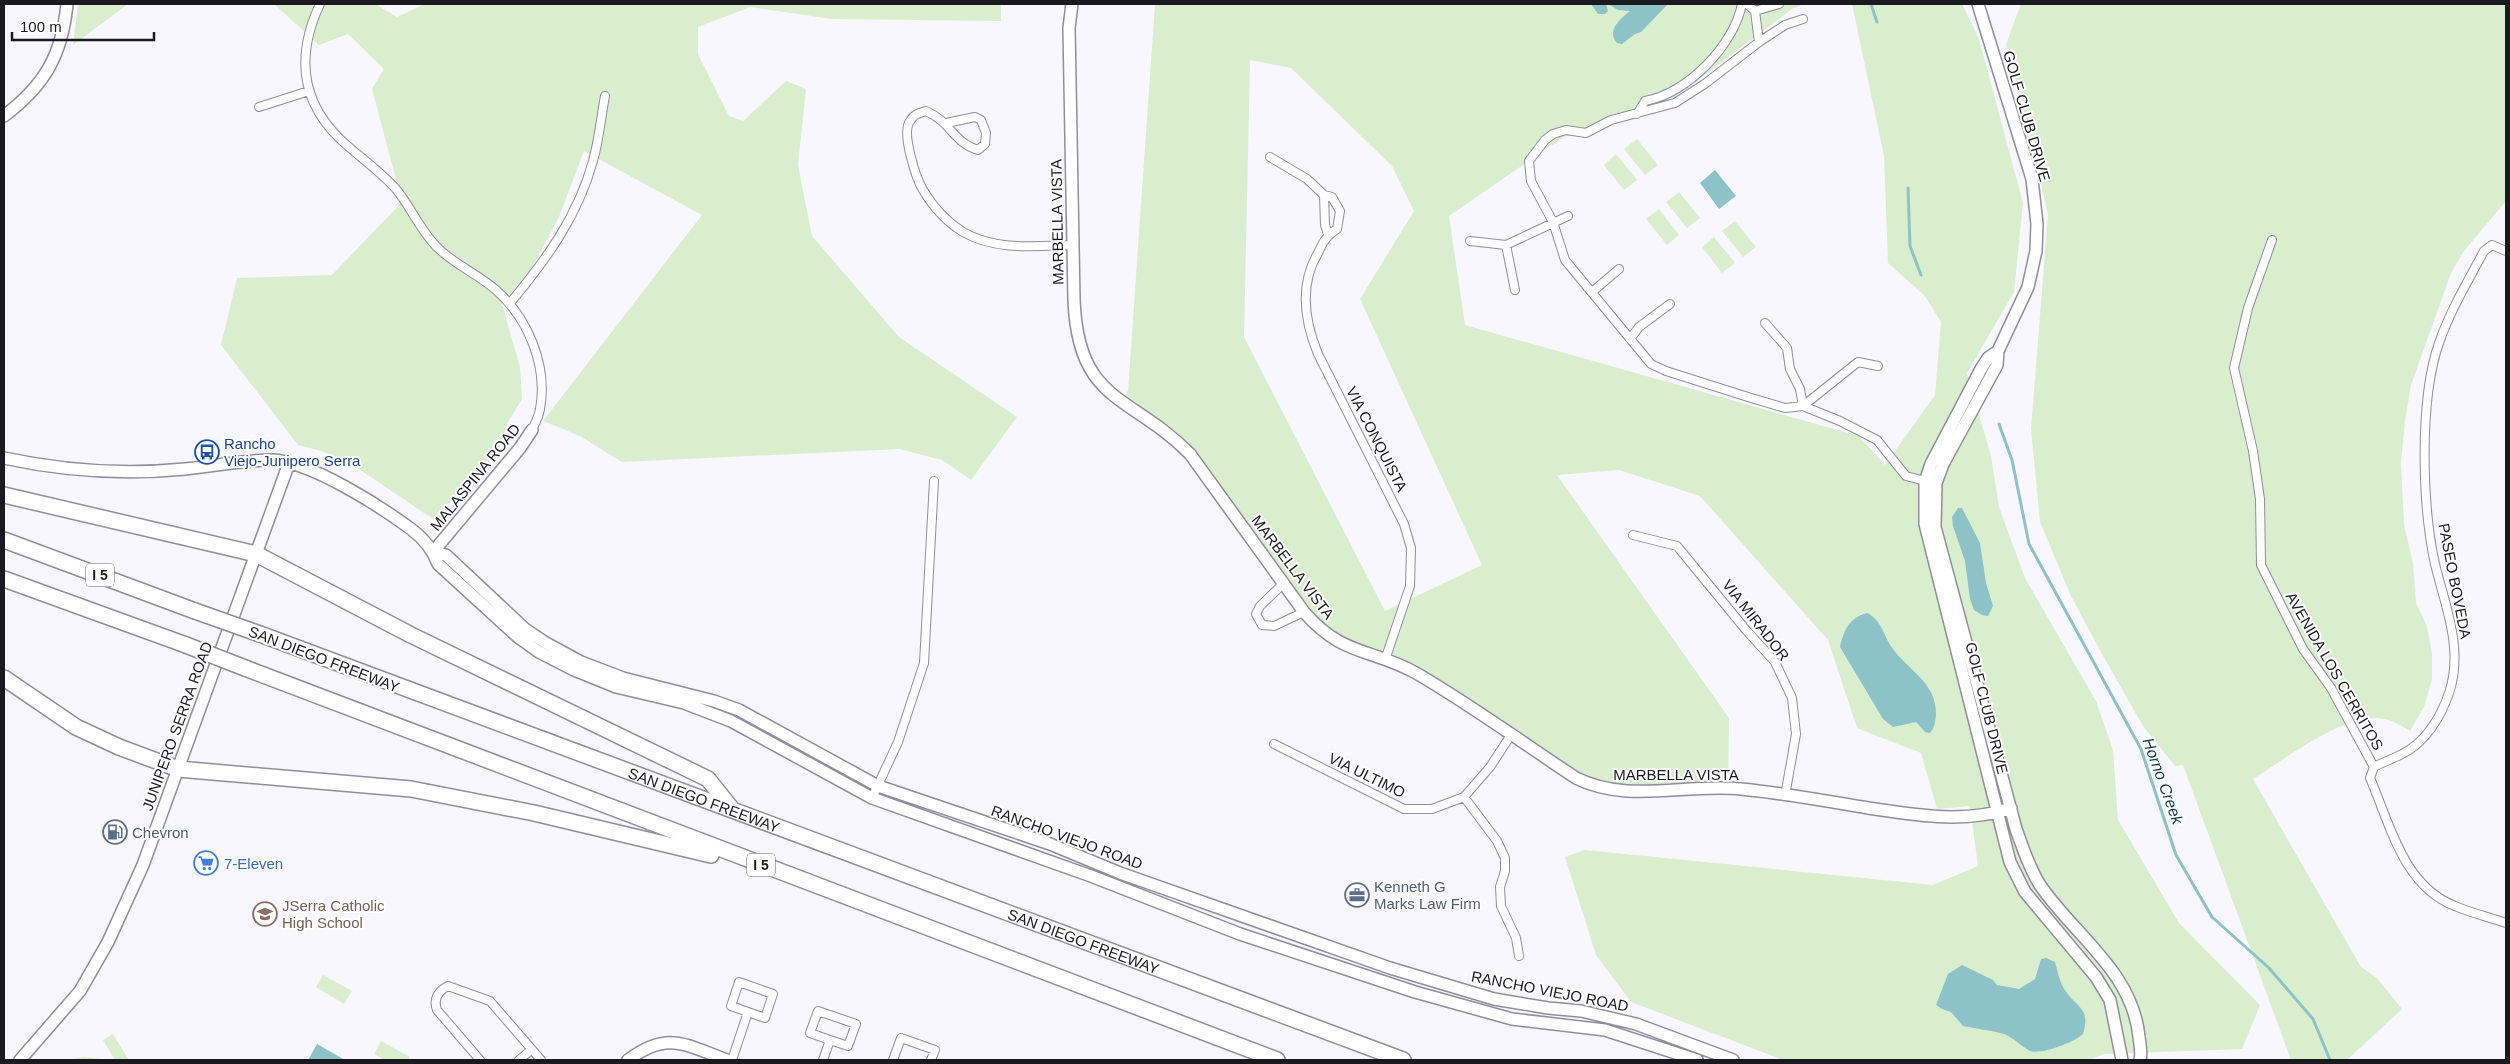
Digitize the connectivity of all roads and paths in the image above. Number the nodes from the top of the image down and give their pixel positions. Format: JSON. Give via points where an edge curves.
{"nodes":[{"id":1,"x":62,"y":4,"type":"edge"},
{"id":2,"x":67,"y":4,"type":"edge"},
{"id":3,"x":320,"y":4,"type":"edge"},
{"id":4,"x":1072,"y":4,"type":"edge"},
{"id":5,"x":1742,"y":4,"type":"edge"},
{"id":6,"x":1747,"y":4,"type":"edge"},
{"id":7,"x":1779,"y":4,"type":"edge"},
{"id":8,"x":1978,"y":4,"type":"edge"},
{"id":9,"x":1755,"y":11,"type":"junction"},
{"id":10,"x":1803,"y":19,"type":"dead end"},
{"id":11,"x":1759,"y":42,"type":"junction"},
{"id":12,"x":309,"y":91,"type":"junction"},
{"id":13,"x":605,"y":96,"type":"dead end"},
{"id":14,"x":259,"y":107,"type":"dead end"},
{"id":15,"x":1637,"y":114,"type":"junction"},
{"id":16,"x":4,"y":116,"type":"edge"},
{"id":17,"x":946,"y":123,"type":"junction"},
{"id":18,"x":1270,"y":157,"type":"dead end"},
{"id":19,"x":1324,"y":195,"type":"junction"},
{"id":20,"x":1568,"y":216,"type":"dead end"},
{"id":21,"x":1553,"y":222,"type":"junction"},
{"id":22,"x":1328,"y":234,"type":"junction"},
{"id":23,"x":2272,"y":240,"type":"dead end"},
{"id":24,"x":1470,"y":242,"type":"dead end"},
{"id":25,"x":1073,"y":246,"type":"junction"},
{"id":26,"x":1506,"y":246,"type":"junction"},
{"id":27,"x":2506,"y":251,"type":"edge"},
{"id":28,"x":1619,"y":269,"type":"dead end"},
{"id":29,"x":1515,"y":290,"type":"dead end"},
{"id":30,"x":1592,"y":292,"type":"junction"},
{"id":31,"x":510,"y":303,"type":"junction"},
{"id":32,"x":1670,"y":304,"type":"dead end"},
{"id":33,"x":1765,"y":323,"type":"dead end"},
{"id":34,"x":1630,"y":339,"type":"junction"},
{"id":35,"x":1878,"y":366,"type":"dead end"},
{"id":36,"x":1803,"y":406,"type":"junction"},
{"id":37,"x":532,"y":430,"type":"joint"},
{"id":38,"x":4,"y":458,"type":"edge"},
{"id":39,"x":289,"y":462,"type":"junction"},
{"id":40,"x":934,"y":481,"type":"dead end"},
{"id":41,"x":1931,"y":483,"type":"junction"},
{"id":42,"x":4,"y":495,"type":"edge"},
{"id":43,"x":1633,"y":535,"type":"dead end"},
{"id":44,"x":4,"y":540,"type":"edge"},
{"id":45,"x":433,"y":552,"type":"junction"},
{"id":46,"x":256,"y":554,"type":"junction"},
{"id":47,"x":4,"y":579,"type":"edge"},
{"id":48,"x":1284,"y":583,"type":"junction"},
{"id":49,"x":1304,"y":612,"type":"junction"},
{"id":50,"x":1386,"y":660,"type":"junction"},
{"id":51,"x":4,"y":678,"type":"edge"},
{"id":52,"x":714,"y":700,"type":"junction"},
{"id":53,"x":710,"y":713,"type":"junction"},
{"id":54,"x":1510,"y":735,"type":"junction"},
{"id":55,"x":1274,"y":744,"type":"dead end"},
{"id":56,"x":2374,"y":767,"type":"junction"},
{"id":57,"x":178,"y":769,"type":"junction"},
{"id":58,"x":878,"y":786,"type":"junction"},
{"id":59,"x":1785,"y":796,"type":"junction"},
{"id":60,"x":1464,"y":797,"type":"junction"},
{"id":61,"x":872,"y":798,"type":"junction"},
{"id":62,"x":732,"y":808,"type":"junction"},
{"id":63,"x":2011,"y":808,"type":"junction"},
{"id":64,"x":1997,"y":812,"type":"junction"},
{"id":65,"x":768,"y":868,"type":"junction"},
{"id":66,"x":2506,"y":923,"type":"edge"},
{"id":67,"x":1519,"y":956,"type":"dead end"},
{"id":68,"x":748,"y":1012,"type":"junction"},
{"id":69,"x":830,"y":1040,"type":"junction"},
{"id":70,"x":532,"y":1050,"type":"junction"},
{"id":71,"x":20,"y":1060,"type":"edge"},
{"id":72,"x":480,"y":1060,"type":"edge"},
{"id":73,"x":519,"y":1060,"type":"edge"},
{"id":74,"x":540,"y":1060,"type":"edge"},
{"id":75,"x":628,"y":1060,"type":"edge"},
{"id":76,"x":727,"y":1060,"type":"edge"},
{"id":77,"x":732,"y":1060,"type":"edge"},
{"id":78,"x":823,"y":1060,"type":"edge"},
{"id":79,"x":893,"y":1060,"type":"edge"},
{"id":80,"x":931,"y":1060,"type":"edge"},
{"id":81,"x":1277,"y":1060,"type":"edge"},
{"id":82,"x":1403,"y":1060,"type":"edge"},
{"id":83,"x":1697,"y":1060,"type":"edge"},
{"id":84,"x":1733,"y":1060,"type":"edge"},
{"id":85,"x":2122,"y":1060,"type":"edge"},
{"id":86,"x":2140,"y":1060,"type":"edge"}],
"edges":[{"from":1,"to":2,"type":"street"},
{"from":2,"to":16,"type":"main road","via":[[64,32],[56,56],[31,94]]},
{"from":3,"to":12,"type":"street","name":"MALASPINA ROAD","via":[[310,25],[305,47]]},
{"from":4,"to":25,"type":"main road","name":"MARBELLA VISTA","via":[[1069,28]]},
{"from":5,"to":15,"type":"street","via":[[1724,42],[1694,78],[1667,94],[1645,101]]},
{"from":6,"to":9,"type":"street"},
{"from":7,"to":9,"type":"street"},
{"from":8,"to":41,"type":"main road","name":"GOLF CLUB DRIVE","via":[[2032,179],[2036,251],[2028,287],[1998,351],[1997,364]]},
{"from":9,"to":11,"type":"street"},
{"from":10,"to":11,"type":"street","via":[[1785,25]]},
{"from":11,"to":15,"type":"street","via":[[1687,96],[1675,103]]},
{"from":12,"to":14,"type":"street"},
{"from":12,"to":31,"type":"street","name":"MALASPINA ROAD","via":[[320,116],[396,189],[436,246],[456,264],[495,288]]},
{"from":13,"to":31,"type":"street","via":[[593,159],[579,202],[559,240]]},
{"from":15,"to":21,"type":"street","via":[[1610,120],[1586,133],[1566,130],[1553,134],[1529,160],[1531,181]]},
{"from":17,"to":17,"type":"street","via":[[968,147],[978,150],[985,144],[986,133],[981,120],[975,117]]},
{"from":17,"to":25,"type":"street","via":[[926,111],[916,114],[908,122],[907,132],[916,176],[945,218],[964,232],[993,243]]},
{"from":18,"to":19,"type":"street","name":"VIA CONQUISTA","via":[[1307,179]]},
{"from":19,"to":22,"type":"street"},
{"from":19,"to":22,"type":"street","name":"VIA CONQUISTA","via":[[1332,197],[1340,211],[1337,229]]},
{"from":20,"to":21,"type":"street"},
{"from":21,"to":26,"type":"street"},
{"from":21,"to":30,"type":"street","via":[[1563,257]]},
{"from":22,"to":50,"type":"street","name":"VIA CONQUISTA","via":[[1314,258],[1306,284],[1305,312],[1309,333],[1404,524],[1411,548],[1410,586]]},
{"from":23,"to":56,"type":"street","name":"AVENIDA LOS CERRITOS","via":[[2248,308],[2234,368],[2260,499],[2261,565],[2303,648],[2331,688]]},
{"from":24,"to":26,"type":"street"},
{"from":25,"to":48,"type":"main road","name":"MARBELLA VISTA","via":[[1076,334],[1091,371],[1112,396],[1190,454]]},
{"from":26,"to":29,"type":"street"},
{"from":27,"to":56,"type":"street","name":"PASEO BOVEDA","via":[[2492,245],[2484,251],[2438,344],[2430,379],[2425,464],[2435,563],[2453,632],[2450,692],[2434,725],[2419,742],[2404,754]]},
{"from":28,"to":30,"type":"street"},
{"from":30,"to":34,"type":"street"},
{"from":31,"to":37,"type":"street","name":"MALASPINA ROAD","via":[[529,334],[540,372],[540,410]]},
{"from":32,"to":34,"type":"street","via":[[1639,327]]},
{"from":33,"to":36,"type":"street","via":[[1787,348],[1790,369],[1800,389]]},
{"from":34,"to":36,"type":"street","via":[[1646,359],[1666,371],[1785,408]]},
{"from":35,"to":36,"type":"street","via":[[1858,362]]},
{"from":36,"to":41,"type":"street","via":[[1870,434],[1903,473]]},
{"from":37,"to":45,"type":"main road","name":"MALASPINA ROAD"},
{"from":38,"to":39,"type":"main road","name":"RANCHO VIEJO ROAD","via":[[56,468],[112,473],[257,461]]},
{"from":39,"to":45,"type":"main road","name":"RANCHO VIEJO ROAD","via":[[333,480],[412,529]]},
{"from":39,"to":46,"type":"main road","name":"JUNIPERO SERRA ROAD"},
{"from":40,"to":58,"type":"street","via":[[924,663],[898,742]]},
{"from":41,"to":63,"type":"main road","name":"GOLF CLUB DRIVE","via":[[1935,527]]},
{"from":41,"to":64,"type":"main road","name":"GOLF CLUB DRIVE","via":[[1927,532]]},
{"from":42,"to":46,"type":"highway"},
{"from":43,"to":59,"type":"street","name":"VIA MIRADOR","via":[[1677,546],[1775,662],[1792,698],[1796,734]]},
{"from":44,"to":62,"type":"highway","name":"SAN DIEGO FREEWAY","number":"I 5","bridge":true},
{"from":45,"to":52,"type":"main road","name":"RANCHO VIEJO ROAD","via":[[446,555],[519,623],[546,643],[581,662],[623,678]]},
{"from":45,"to":53,"type":"main road","name":"RANCHO VIEJO ROAD","via":[[438,564],[539,652],[616,686]]},
{"from":46,"to":57,"type":"main road","name":"JUNIPERO SERRA ROAD"},
{"from":46,"to":62,"type":"highway","via":[[410,635],[708,779]]},
{"from":47,"to":65,"type":"highway","number":"I 5","bridge":true,"via":[[186,645]]},
{"from":48,"to":49,"type":"main road","name":"MARBELLA VISTA"},
{"from":48,"to":49,"type":"street","via":[[1260,606],[1256,614],[1262,625],[1274,626]]},
{"from":49,"to":50,"type":"main road","name":"MARBELLA VISTA","via":[[1316,626],[1339,643]]},
{"from":50,"to":54,"type":"main road","name":"MARBELLA VISTA","via":[[1417,674]]},
{"from":51,"to":57,"type":"highway","via":[[76,727]]},
{"from":52,"to":53,"type":"main road"},
{"from":52,"to":58,"type":"main road","name":"RANCHO VIEJO ROAD","via":[[764,722]]},
{"from":53,"to":61,"type":"main road","name":"RANCHO VIEJO ROAD","via":[[755,733]]},
{"from":54,"to":59,"type":"main road","name":"MARBELLA VISTA","via":[[1576,778],[1605,789],[1630,792],[1728,788]]},
{"from":54,"to":60,"type":"street","name":"VIA ULTIMO","via":[[1490,767]]},
{"from":55,"to":60,"type":"street","name":"VIA ULTIMO","via":[[1404,809],[1432,809]]},
{"from":56,"to":66,"type":"street","via":[[2370,778],[2400,852],[2423,886],[2454,906]]},
{"from":57,"to":65,"type":"highway","via":[[410,788],[534,813]]},
{"from":57,"to":71,"type":"main road","name":"JUNIPERO SERRA ROAD","via":[[142,865],[108,942],[80,991]]},
{"from":58,"to":61,"type":"street"},
{"from":58,"to":84,"type":"main road","name":"RANCHO VIEJO ROAD","via":[[1050,844],[1120,873],[1390,968],[1494,999],[1581,1011],[1636,1024]]},
{"from":59,"to":64,"type":"main road","name":"MARBELLA VISTA","via":[[1936,816],[1966,817]]},
{"from":60,"to":67,"type":"street","via":[[1505,858],[1500,887],[1501,906],[1516,938]]},
{"from":61,"to":83,"type":"main road","name":"RANCHO VIEJO ROAD","via":[[1091,876],[1240,934],[1415,992],[1512,1019],[1605,1030]]},
{"from":62,"to":82,"type":"highway","name":"SAN DIEGO FREEWAY","number":"I 5"},
{"from":63,"to":64,"type":"main road","name":"MARBELLA VISTA"},
{"from":63,"to":86,"type":"main road","name":"GOLF CLUB DRIVE","via":[[2029,867],[2041,886],[2109,966],[2126,992],[2138,1030]]},
{"from":64,"to":85,"type":"main road","name":"GOLF CLUB DRIVE","via":[[2010,862],[2025,892],[2096,977],[2110,1000]]},
{"from":65,"to":81,"type":"highway","number":"I 5"},
{"from":68,"to":68,"type":"street","via":[[765,1018],[773,994],[739,982],[731,1006]]},
{"from":68,"to":77,"type":"street"},
{"from":69,"to":69,"type":"street","via":[[848,1046],[856,1024],[818,1011],[810,1033]]},
{"from":69,"to":78,"type":"street"},
{"from":70,"to":72,"type":"street","via":[[490,1001],[448,986],[442,989],[434,1003],[437,1010]]},
{"from":70,"to":73,"type":"street"},
{"from":70,"to":74,"type":"street"},
{"from":75,"to":76,"type":"main road","via":[[652,1045],[670,1042]]},
{"from":79,"to":80,"type":"street","via":[[901,1038],[935,1050]]}]}
